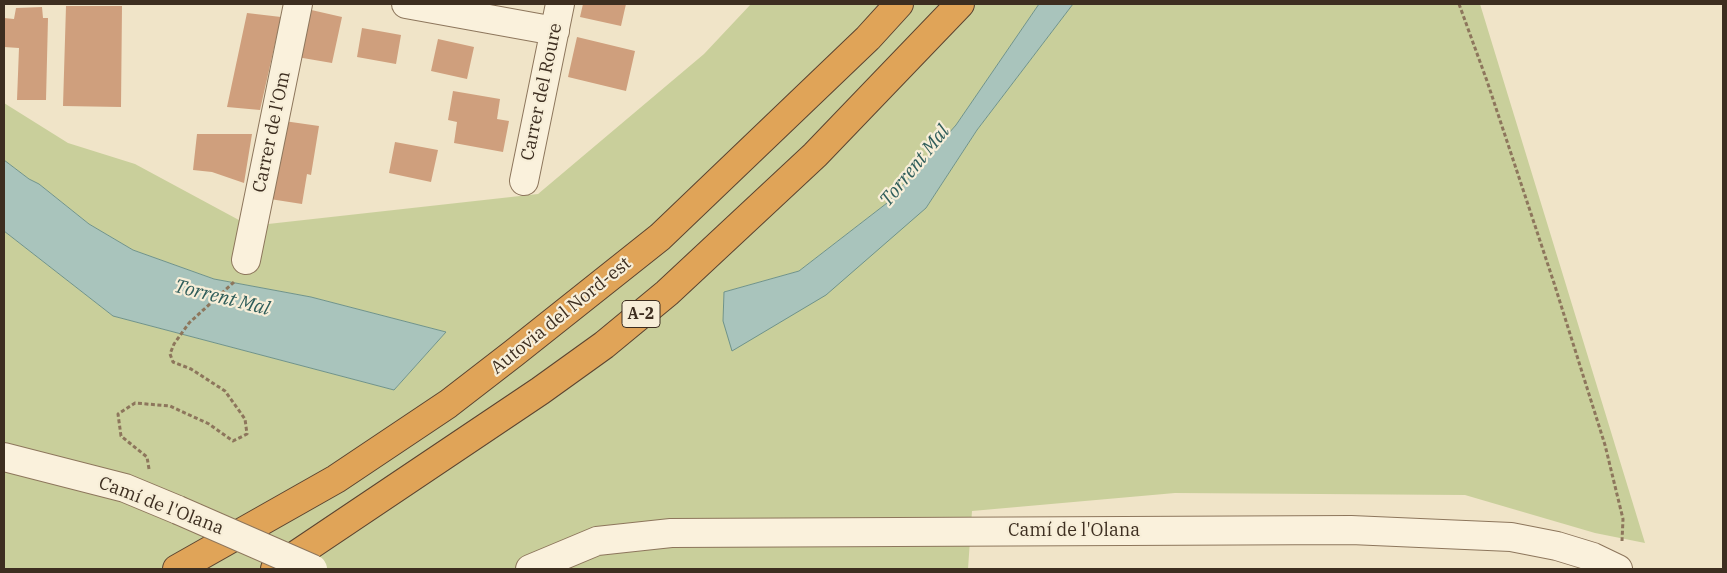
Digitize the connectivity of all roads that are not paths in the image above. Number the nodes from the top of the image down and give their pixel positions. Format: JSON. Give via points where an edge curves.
{"nodes":[{"id":1,"x":298,"y":4,"type":"edge"},
{"id":2,"x":406,"y":4,"type":"edge"},
{"id":3,"x":560,"y":4,"type":"edge"},
{"id":4,"x":899,"y":4,"type":"edge"},
{"id":5,"x":960,"y":4,"type":"edge"},
{"id":6,"x":555,"y":31,"type":"junction"},
{"id":7,"x":524,"y":181,"type":"dead end"},
{"id":8,"x":246,"y":260,"type":"road end"},
{"id":9,"x":4,"y":457,"type":"edge"},
{"id":10,"x":1620,"y":559,"type":"edge"},
{"id":11,"x":177,"y":569,"type":"edge"},
{"id":12,"x":275,"y":569,"type":"edge"},
{"id":13,"x":313,"y":569,"type":"edge"},
{"id":14,"x":530,"y":569,"type":"edge"}],
"edges":[{"from":1,"to":8,"type":"street","name":"Carrer de l'Om"},
{"from":2,"to":6,"type":"street"},
{"from":3,"to":6,"type":"street","name":"Carrer del Roure"},
{"from":4,"to":11,"type":"highway","name":"Autovia del Nord-est","via":[[868,38],[660,237],[514,354],[448,404],[336,479]]},
{"from":5,"to":12,"type":"highway","number":"A-2","via":[[815,156],[667,293],[604,345]]},
{"from":6,"to":7,"type":"street","name":"Carrer del Roure"},
{"from":9,"to":13,"type":"street","name":"Camí de l'Olana","bridge":true,"via":[[140,494]]},
{"from":10,"to":14,"type":"street","name":"Camí de l'Olana","via":[[1593,557],[1511,537],[1331,530],[671,533],[597,541]]}]}
